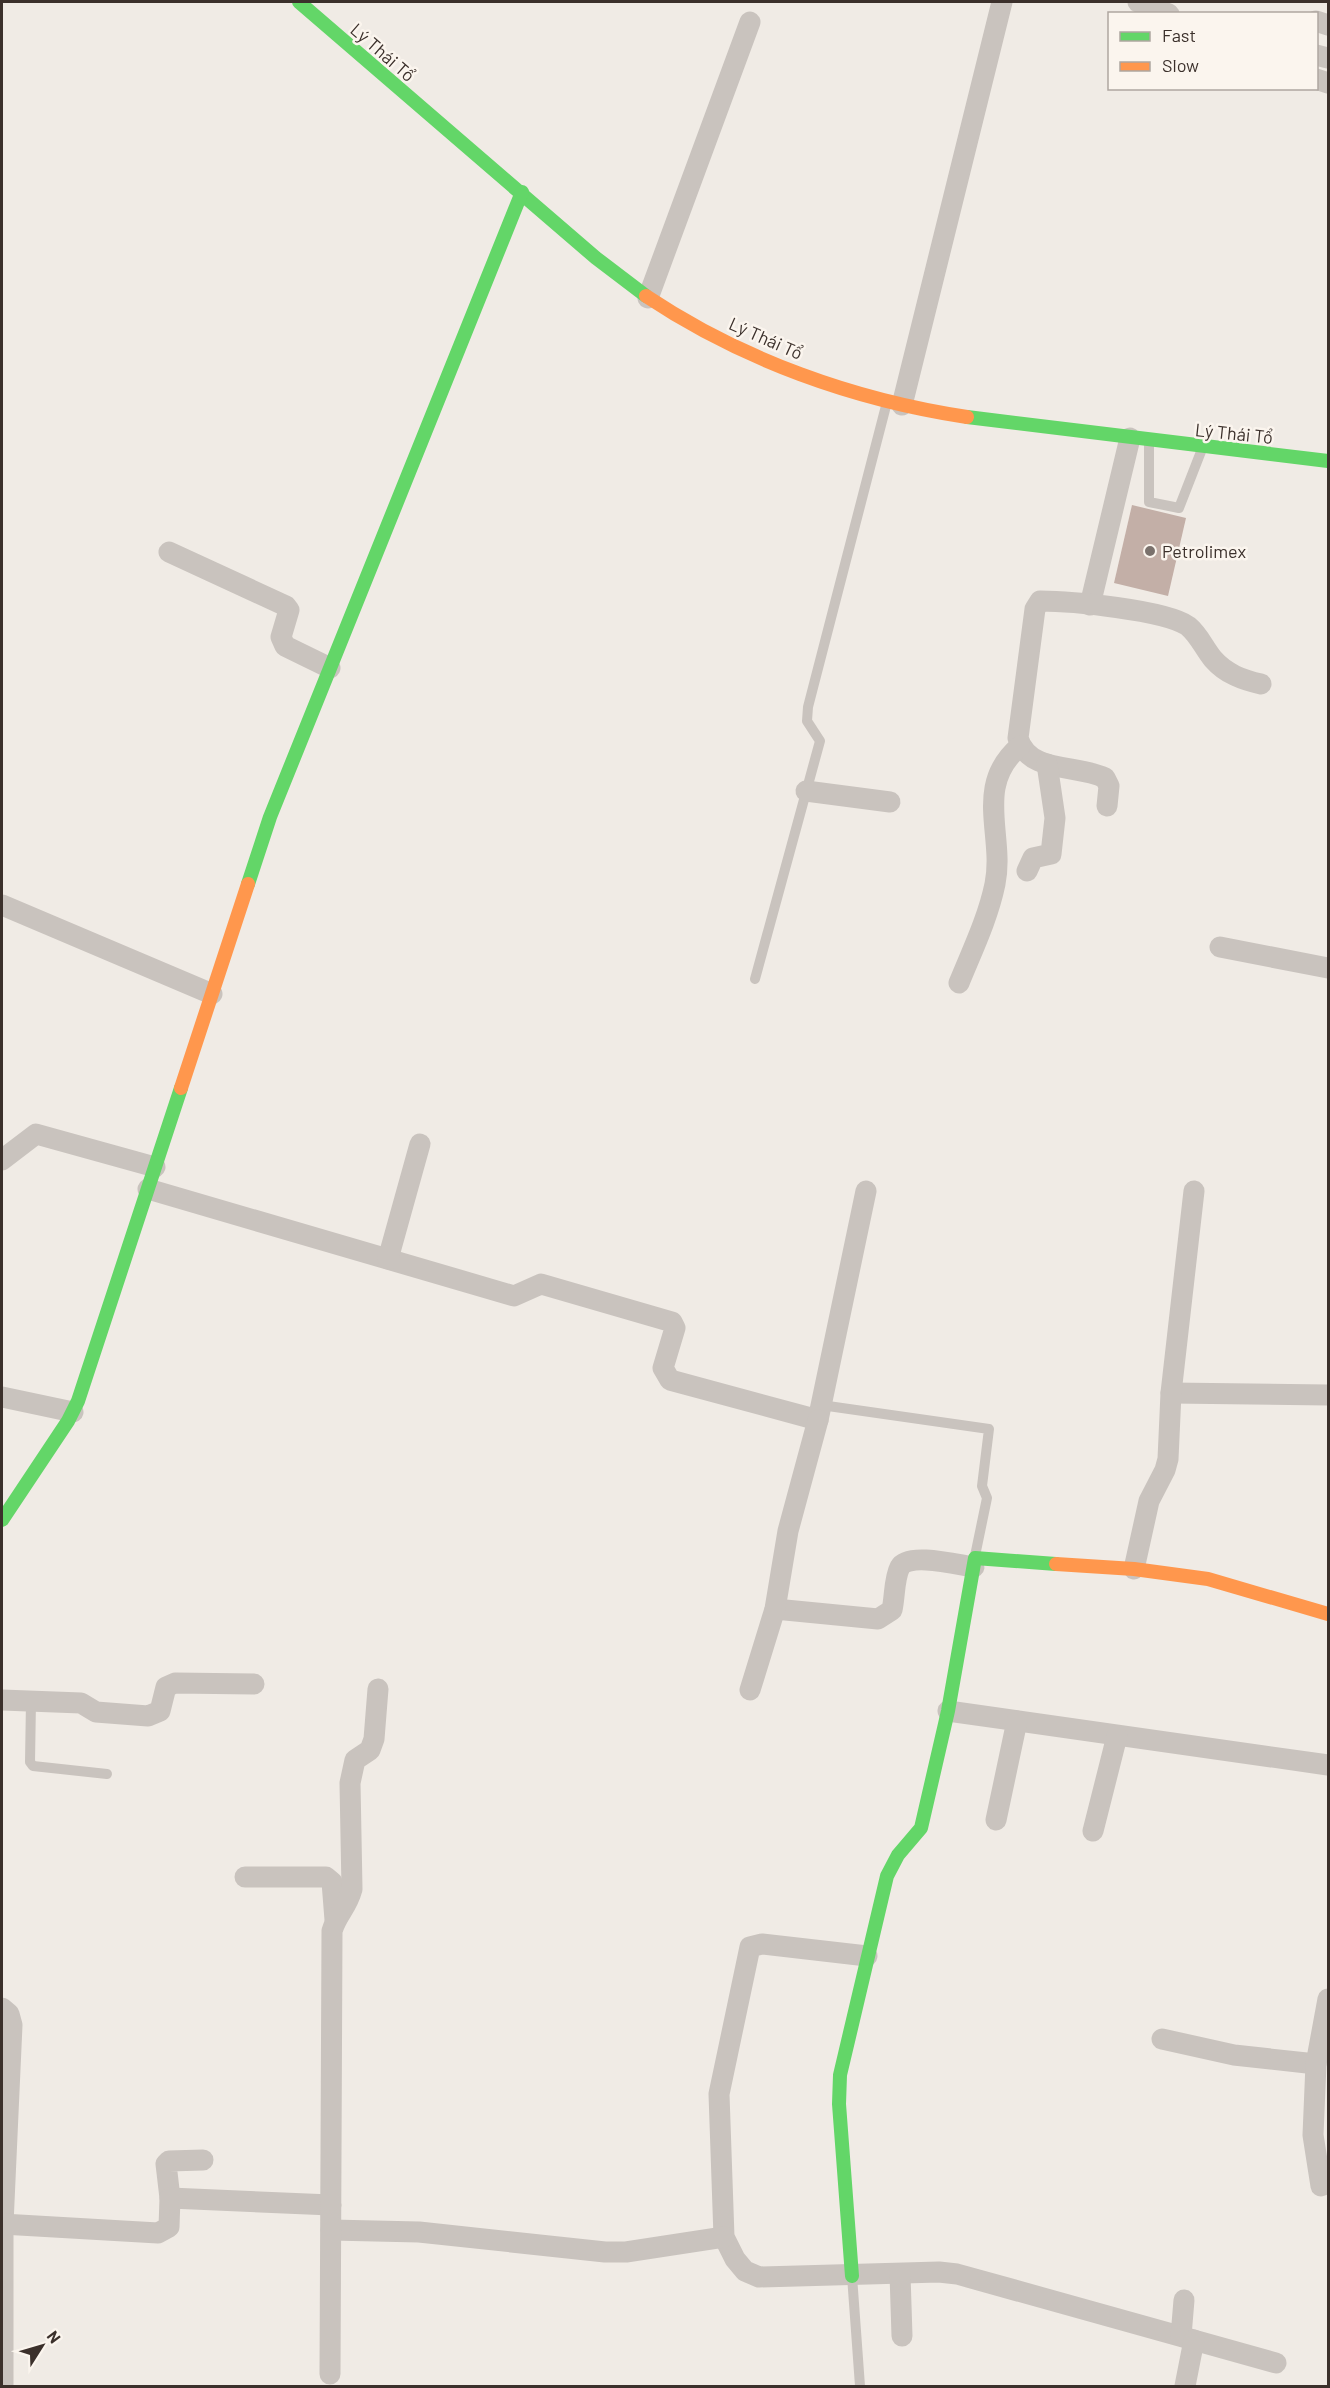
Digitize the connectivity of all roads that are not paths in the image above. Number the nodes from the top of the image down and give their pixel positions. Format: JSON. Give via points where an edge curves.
{"nodes":[{"id":1,"x":299,"y":2,"type":"edge"},
{"id":2,"x":1002,"y":2,"type":"edge"},
{"id":3,"x":1138,"y":2,"type":"edge"},
{"id":4,"x":1164,"y":12,"type":"edge"},
{"id":5,"x":750,"y":22,"type":"dead end"},
{"id":6,"x":522,"y":192,"type":"junction"},
{"id":7,"x":648,"y":298,"type":"junction"},
{"id":8,"x":895,"y":403,"type":"junction"},
{"id":9,"x":1140,"y":439,"type":"junction"},
{"id":10,"x":1202,"y":448,"type":"junction"},
{"id":11,"x":1329,"y":461,"type":"edge"},
{"id":12,"x":169,"y":552,"type":"dead end"},
{"id":13,"x":1090,"y":605,"type":"junction"},
{"id":14,"x":330,"y":668,"type":"junction"},
{"id":15,"x":1261,"y":684,"type":"dead end"},
{"id":16,"x":1020,"y":746,"type":"junction"},
{"id":17,"x":1047,"y":764,"type":"junction"},
{"id":18,"x":806,"y":790,"type":"junction"},
{"id":19,"x":890,"y":802,"type":"dead end"},
{"id":20,"x":1107,"y":806,"type":"dead end"},
{"id":21,"x":1027,"y":871,"type":"dead end"},
{"id":22,"x":2,"y":905,"type":"edge"},
{"id":23,"x":1220,"y":947,"type":"dead end"},
{"id":24,"x":1329,"y":968,"type":"edge"},
{"id":25,"x":754,"y":979,"type":"dead end"},
{"id":26,"x":958,"y":983,"type":"dead end"},
{"id":27,"x":212,"y":994,"type":"junction"},
{"id":28,"x":420,"y":1144,"type":"dead end"},
{"id":29,"x":2,"y":1160,"type":"edge"},
{"id":30,"x":155,"y":1167,"type":"junction"},
{"id":31,"x":148,"y":1189,"type":"junction"},
{"id":32,"x":866,"y":1191,"type":"dead end"},
{"id":33,"x":1194,"y":1191,"type":"dead end"},
{"id":34,"x":388,"y":1259,"type":"junction"},
{"id":35,"x":1171,"y":1393,"type":"junction"},
{"id":36,"x":1329,"y":1395,"type":"edge"},
{"id":37,"x":2,"y":1397,"type":"edge"},
{"id":38,"x":73,"y":1412,"type":"junction"},
{"id":39,"x":819,"y":1412,"type":"junction"},
{"id":40,"x":2,"y":1520,"type":"edge"},
{"id":41,"x":974,"y":1562,"type":"junction"},
{"id":42,"x":1134,"y":1569,"type":"junction"},
{"id":43,"x":775,"y":1609,"type":"junction"},
{"id":44,"x":1329,"y":1614,"type":"edge"},
{"id":45,"x":254,"y":1684,"type":"dead end"},
{"id":46,"x":378,"y":1689,"type":"dead end"},
{"id":47,"x":750,"y":1690,"type":"dead end"},
{"id":48,"x":2,"y":1700,"type":"edge"},
{"id":49,"x":31,"y":1701,"type":"junction"},
{"id":50,"x":948,"y":1711,"type":"junction"},
{"id":51,"x":1017,"y":1721,"type":"junction"},
{"id":52,"x":1117,"y":1736,"type":"junction"},
{"id":53,"x":1329,"y":1765,"type":"edge"},
{"id":54,"x":106,"y":1774,"type":"dead end"},
{"id":55,"x":996,"y":1820,"type":"dead end"},
{"id":56,"x":1093,"y":1831,"type":"dead end"},
{"id":57,"x":245,"y":1877,"type":"dead end"},
{"id":58,"x":335,"y":1920,"type":"junction"},
{"id":59,"x":867,"y":1956,"type":"junction"},
{"id":60,"x":1329,"y":1999,"type":"edge"},
{"id":61,"x":2,"y":2008,"type":"edge"},
{"id":62,"x":1162,"y":2039,"type":"dead end"},
{"id":63,"x":1316,"y":2064,"type":"junction"},
{"id":64,"x":203,"y":2160,"type":"dead end"},
{"id":65,"x":1321,"y":2186,"type":"dead end"},
{"id":66,"x":170,"y":2198,"type":"junction"},
{"id":67,"x":331,"y":2205,"type":"junction"},
{"id":68,"x":2,"y":2224,"type":"edge"},
{"id":69,"x":331,"y":2230,"type":"junction"},
{"id":70,"x":724,"y":2237,"type":"junction"},
{"id":71,"x":900,"y":2274,"type":"junction"},
{"id":72,"x":852,"y":2276,"type":"junction"},
{"id":73,"x":1184,"y":2300,"type":"dead end"},
{"id":74,"x":902,"y":2336,"type":"dead end"},
{"id":75,"x":1187,"y":2338,"type":"junction"},
{"id":76,"x":1276,"y":2363,"type":"dead end"},
{"id":77,"x":330,"y":2374,"type":"dead end"},
{"id":78,"x":3,"y":2386,"type":"edge"},
{"id":79,"x":860,"y":2386,"type":"edge"},
{"id":80,"x":1185,"y":2386,"type":"edge"}],
"edges":[{"from":1,"to":6,"type":"street","name":"Lý Thái Tổ","via":[[400,92],[449,128]]},
{"from":2,"to":8,"type":"street"},
{"from":3,"to":4,"type":"street"},
{"from":5,"to":7,"type":"street"},
{"from":6,"to":7,"type":"street","name":"Lý Thái Tổ","via":[[594,258]]},
{"from":6,"to":14,"type":"street"},
{"from":7,"to":8,"type":"street","name":"Lý Thái Tổ","via":[[687,321],[787,368]]},
{"from":8,"to":9,"type":"street","name":"Lý Thái Tổ"},
{"from":8,"to":18,"type":"lane","via":[[808,707],[807,721],[820,741]]},
{"from":9,"to":10,"type":"street","name":"Lý Thái Tổ"},
{"from":9,"to":10,"type":"lane","via":[[1149,502],[1179,508]]},
{"from":9,"to":13,"type":"street"},
{"from":10,"to":11,"type":"street","name":"Lý Thái Tổ"},
{"from":12,"to":14,"type":"street","via":[[286,606],[289,610],[281,637],[285,646]]},
{"from":13,"to":15,"type":"street","via":[[1174,618],[1195,632],[1213,659],[1228,672]]},
{"from":13,"to":16,"type":"street","via":[[1052,601],[1036,605]]},
{"from":14,"to":27,"type":"street","via":[[270,817]]},
{"from":16,"to":17,"type":"street","via":[[1029,757]]},
{"from":16,"to":26,"type":"street","via":[[1010,755],[992,795],[995,882],[986,916]]},
{"from":17,"to":20,"type":"street","via":[[1105,778]]},
{"from":17,"to":21,"type":"street","via":[[1055,818],[1051,854],[1033,858]]},
{"from":18,"to":19,"type":"street"},
{"from":18,"to":25,"type":"lane"},
{"from":22,"to":27,"type":"street"},
{"from":23,"to":24,"type":"street"},
{"from":27,"to":30,"type":"street"},
{"from":28,"to":34,"type":"street"},
{"from":29,"to":30,"type":"street","via":[[36,1134]]},
{"from":30,"to":31,"type":"street"},
{"from":31,"to":34,"type":"street"},
{"from":31,"to":38,"type":"street"},
{"from":32,"to":39,"type":"street"},
{"from":33,"to":35,"type":"street"},
{"from":34,"to":39,"type":"street","via":[[514,1296],[541,1284],[672,1322],[675,1328],[663,1368],[670,1380]]},
{"from":35,"to":36,"type":"street"},
{"from":35,"to":42,"type":"street","via":[[1168,1459],[1147,1508]]},
{"from":37,"to":38,"type":"street"},
{"from":38,"to":40,"type":"street"},
{"from":39,"to":41,"type":"lane","via":[[989,1429],[981,1486],[986,1499]]},
{"from":39,"to":43,"type":"street","via":[[788,1531]]},
{"from":41,"to":42,"type":"street"},
{"from":41,"to":43,"type":"street","via":[[907,1562],[900,1567],[892,1610],[878,1619]]},
{"from":41,"to":50,"type":"street"},
{"from":42,"to":44,"type":"street","via":[[1208,1579]]},
{"from":43,"to":47,"type":"street"},
{"from":45,"to":49,"type":"street","via":[[175,1683],[166,1687],[160,1711],[148,1716],[96,1712],[81,1703]]},
{"from":46,"to":58,"type":"street","via":[[374,1739],[370,1750],[355,1760],[350,1783],[352,1889],[348,1906]]},
{"from":48,"to":49,"type":"street"},
{"from":49,"to":54,"type":"lane","via":[[33,1766]]},
{"from":50,"to":51,"type":"street"},
{"from":50,"to":59,"type":"street","via":[[921,1828],[898,1855],[887,1876]]},
{"from":51,"to":52,"type":"street"},
{"from":51,"to":55,"type":"street"},
{"from":52,"to":53,"type":"street"},
{"from":52,"to":56,"type":"street"},
{"from":57,"to":58,"type":"street","via":[[326,1877],[332,1882]]},
{"from":58,"to":67,"type":"street"},
{"from":59,"to":70,"type":"street","via":[[762,1944],[750,1947],[719,2094]]},
{"from":59,"to":72,"type":"street","via":[[840,2085]]},
{"from":60,"to":63,"type":"street"},
{"from":61,"to":68,"type":"street","via":[[12,2025]]},
{"from":62,"to":63,"type":"street","via":[[1234,2055]]},
{"from":63,"to":65,"type":"street","via":[[1312,2135]]},
{"from":64,"to":66,"type":"street","via":[[168,2161]]},
{"from":66,"to":67,"type":"street"},
{"from":66,"to":68,"type":"street","via":[[169,2227],[158,2233]]},
{"from":67,"to":69,"type":"street"},
{"from":68,"to":78,"type":"street"},
{"from":69,"to":70,"type":"street","via":[[419,2232],[605,2252]]},
{"from":69,"to":77,"type":"street"},
{"from":70,"to":72,"type":"street","via":[[745,2271],[759,2277]]},
{"from":71,"to":72,"type":"street"},
{"from":71,"to":74,"type":"street"},
{"from":71,"to":75,"type":"street","via":[[957,2274]]},
{"from":72,"to":79,"type":"lane"},
{"from":73,"to":75,"type":"street"},
{"from":75,"to":76,"type":"street"},
{"from":75,"to":80,"type":"street"}]}
